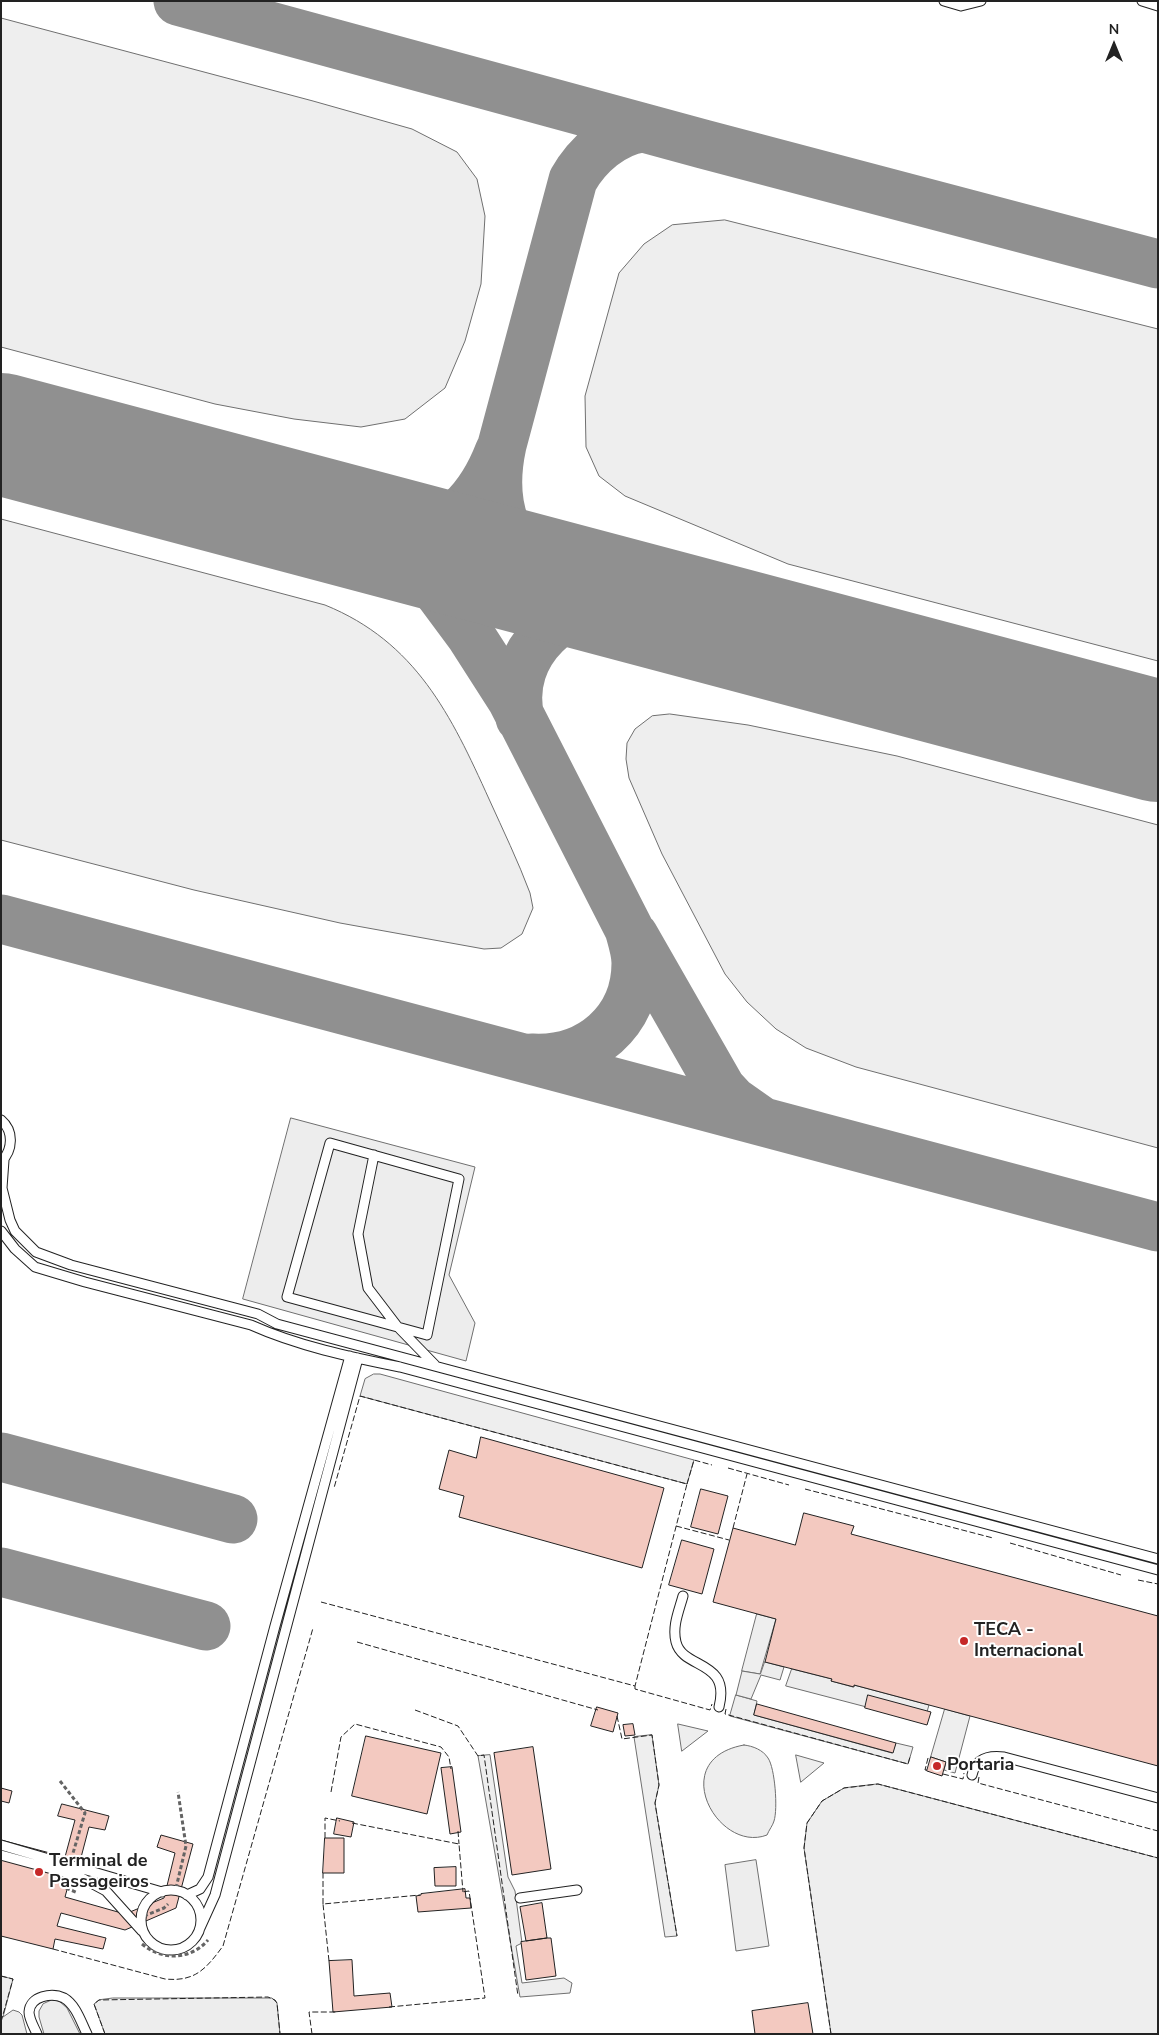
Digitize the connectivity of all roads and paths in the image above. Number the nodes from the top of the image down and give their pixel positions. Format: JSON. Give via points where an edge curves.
{"nodes":[{"id":1,"x":944,"y":1,"type":"edge"},
{"id":2,"x":981,"y":1,"type":"edge"},
{"id":3,"x":1142,"y":1,"type":"edge"},
{"id":4,"x":1158,"y":6,"type":"edge"},
{"id":5,"x":1,"y":1120,"type":"edge"},
{"id":6,"x":374,"y":1155,"type":"junction"},
{"id":7,"x":2,"y":1161,"type":"edge"},
{"id":8,"x":1,"y":1231,"type":"edge"},
{"id":9,"x":396,"y":1326,"type":"junction"},
{"id":10,"x":354,"y":1357,"type":"junction"},
{"id":11,"x":437,"y":1366,"type":"junction"},
{"id":12,"x":1158,"y":1559,"type":"edge"},
{"id":13,"x":1158,"y":1570,"type":"edge"},
{"id":14,"x":683,"y":1596,"type":"dead end"},
{"id":15,"x":719,"y":1706,"type":"dead end"},
{"id":16,"x":972,"y":1775,"type":"dead end"},
{"id":17,"x":60,"y":1781,"type":"dead end"},
{"id":18,"x":178,"y":1792,"type":"dead end"},
{"id":19,"x":1158,"y":1798,"type":"edge"},
{"id":20,"x":1,"y":1845,"type":"edge"},
{"id":21,"x":186,"y":1846,"type":"dead end"},
{"id":22,"x":1,"y":1855,"type":"edge"},
{"id":23,"x":69,"y":1869,"type":"junction"},
{"id":24,"x":577,"y":1890,"type":"dead end"},
{"id":25,"x":162,"y":1892,"type":"junction"},
{"id":26,"x":187,"y":1896,"type":"junction"},
{"id":27,"x":85,"y":1897,"type":"dead end"},
{"id":28,"x":520,"y":1898,"type":"dead end"},
{"id":29,"x":200,"y":1928,"type":"junction"},
{"id":30,"x":210,"y":1937,"type":"dead end"},
{"id":31,"x":143,"y":1938,"type":"junction"},
{"id":32,"x":37,"y":2034,"type":"edge"},
{"id":33,"x":87,"y":2034,"type":"edge"}],
"edges":[{"from":1,"to":2,"type":"lane","via":[[961,6]]},
{"from":3,"to":4,"type":"lane"},
{"from":5,"to":7,"type":"lane","via":[[11,1141]]},
{"from":6,"to":9,"type":"lane","via":[[358,1234],[368,1288]]},
{"from":6,"to":9,"type":"lane","via":[[459,1179],[427,1335]]},
{"from":6,"to":9,"type":"lane","via":[[330,1143],[287,1297]]},
{"from":7,"to":11,"type":"lane","via":[[2,1188],[10,1220],[15,1231],[36,1252],[258,1314],[277,1324]]},
{"from":8,"to":10,"type":"lane","via":[[14,1249],[35,1267],[251,1325],[274,1335]]},
{"from":9,"to":11,"type":"lane"},
{"from":10,"to":13,"type":"lane"},
{"from":10,"to":26,"type":"lane","via":[[277,1617],[208,1877],[200,1889]]},
{"from":10,"to":29,"type":"lane","via":[[216,1896]]},
{"from":11,"to":12,"type":"lane"},
{"from":14,"to":15,"type":"lane","via":[[675,1624],[676,1641],[680,1652],[718,1678]]},
{"from":16,"to":19,"type":"lane","via":[[975,1765],[982,1759],[1004,1757]]},
{"from":17,"to":23,"type":"path","via":[[85,1813]]},
{"from":18,"to":21,"type":"path"},
{"from":20,"to":23,"type":"lane"},
{"from":22,"to":23,"type":"lane"},
{"from":23,"to":25,"type":"lane"},
{"from":23,"to":27,"type":"path","via":[[64,1887]]},
{"from":23,"to":31,"type":"lane","via":[[106,1891]]},
{"from":24,"to":28,"type":"lane"},
{"from":25,"to":26,"type":"lane","via":[[177,1891]]},
{"from":25,"to":31,"type":"lane","via":[[153,1896],[144,1908]]},
{"from":26,"to":29,"type":"lane","via":[[199,1910]]},
{"from":29,"to":31,"type":"lane","via":[[190,1943],[175,1950],[158,1947]]},
{"from":30,"to":31,"type":"path","via":[[195,1951],[176,1956],[154,1952]]},
{"from":32,"to":33,"type":"lane","via":[[29,2012],[31,2004],[40,1996],[64,1998],[72,2005]]}]}
